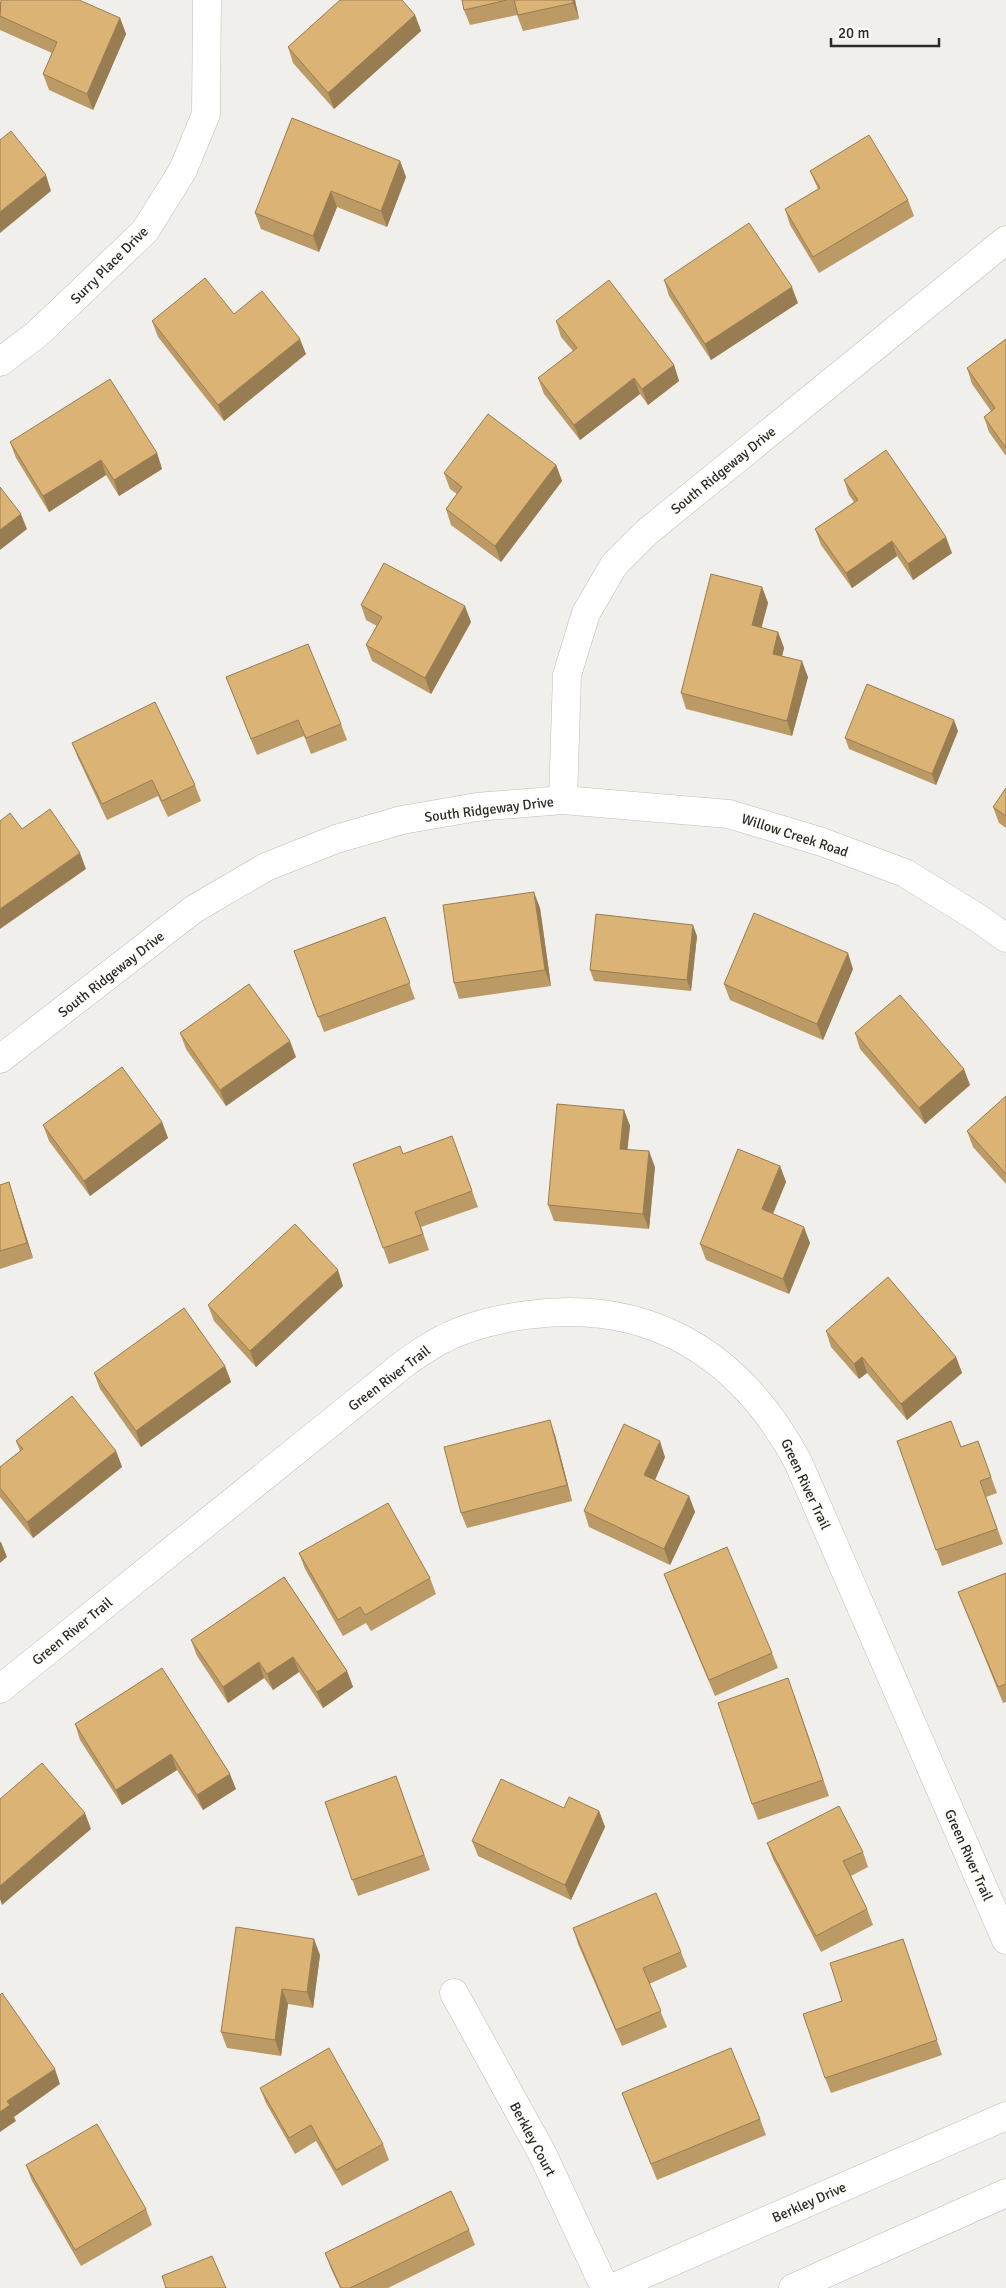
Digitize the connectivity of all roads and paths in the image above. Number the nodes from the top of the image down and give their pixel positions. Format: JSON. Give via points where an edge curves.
{"nodes":[{"id":1,"x":207,"y":0,"type":"edge"},
{"id":2,"x":1006,"y":240,"type":"edge"},
{"id":3,"x":0,"y":362,"type":"edge"},
{"id":4,"x":563,"y":800,"type":"junction"},
{"id":5,"x":1006,"y":938,"type":"edge"},
{"id":6,"x":0,"y":1059,"type":"edge"},
{"id":7,"x":0,"y":1689,"type":"edge"},
{"id":8,"x":1006,"y":1940,"type":"edge"},
{"id":9,"x":454,"y":1993,"type":"dead end"},
{"id":10,"x":1006,"y":2116,"type":"edge"},
{"id":11,"x":1006,"y":2193,"type":"edge"},
{"id":12,"x":605,"y":2288,"type":"edge"},
{"id":13,"x":612,"y":2288,"type":"edge"},
{"id":14,"x":793,"y":2288,"type":"edge"}],
"edges":[{"from":1,"to":3,"type":"street","name":"Surry Place Drive","via":[[206,114],[183,170],[145,231],[37,334]]},
{"from":2,"to":4,"type":"street","name":"South Ridgeway Drive","via":[[646,532],[614,565],[586,614],[568,675]]},
{"from":4,"to":5,"type":"street","name":"Willow Creek Road","via":[[729,814],[822,842],[905,873]]},
{"from":4,"to":6,"type":"street","name":"South Ridgeway Drive","via":[[477,807],[402,820],[336,839],[266,867],[194,909]]},
{"from":7,"to":8,"type":"street","name":"Green River Trail","via":[[405,1363],[444,1338],[491,1320],[552,1312],[601,1314],[654,1326],[700,1348],[738,1377],[780,1429],[798,1462]]},
{"from":9,"to":12,"type":"street","name":"Berkley Court","via":[[542,2154]]},
{"from":10,"to":13,"type":"street","name":"Berkley Drive"},
{"from":11,"to":14,"type":"street"}]}
